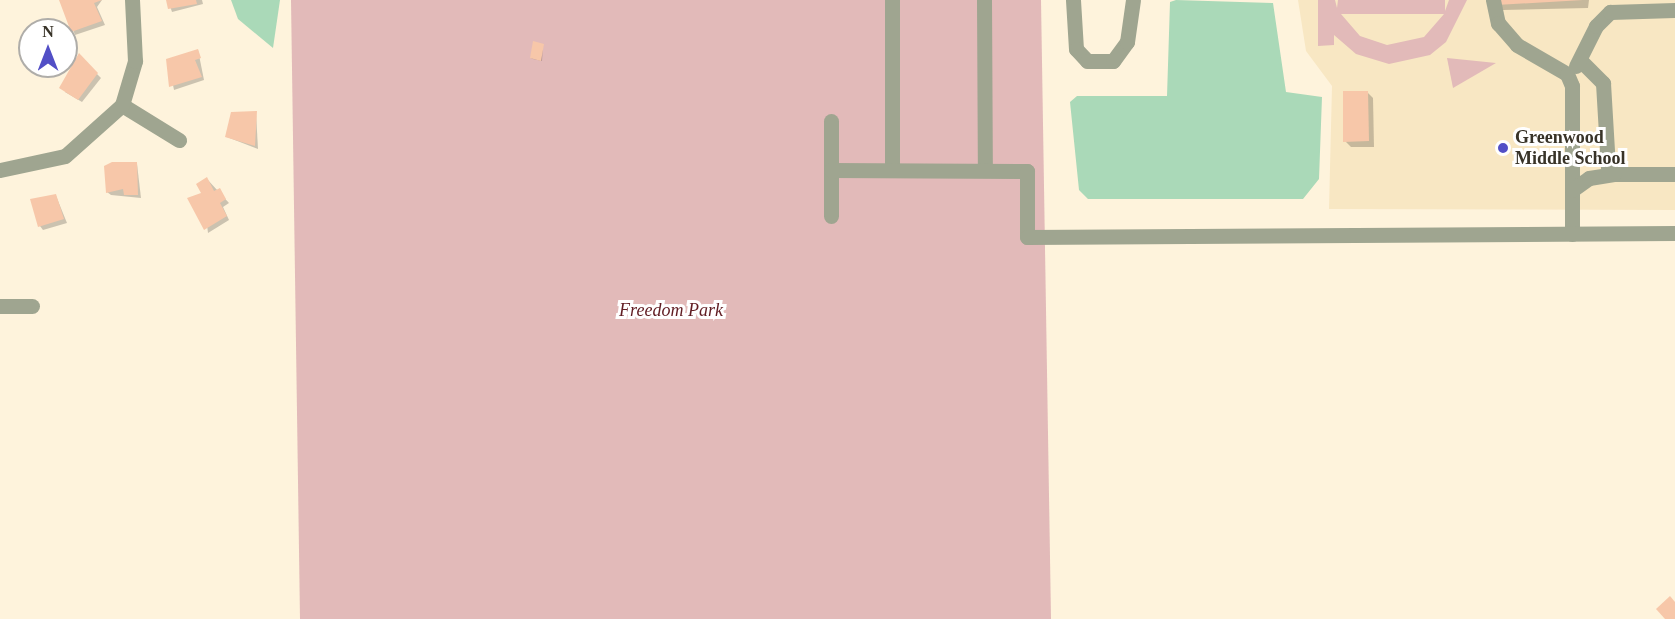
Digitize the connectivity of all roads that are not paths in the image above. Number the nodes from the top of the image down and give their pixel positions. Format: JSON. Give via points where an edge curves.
{"nodes":[{"id":1,"x":132,"y":0,"type":"edge"},
{"id":2,"x":892,"y":0,"type":"edge"},
{"id":3,"x":984,"y":0,"type":"edge"},
{"id":4,"x":1073,"y":0,"type":"edge"},
{"id":5,"x":1133,"y":0,"type":"edge"},
{"id":6,"x":1493,"y":0,"type":"edge"},
{"id":7,"x":1675,"y":10,"type":"edge"},
{"id":8,"x":1582,"y":62,"type":"junction"},
{"id":9,"x":1566,"y":73,"type":"junction"},
{"id":10,"x":122,"y":105,"type":"junction"},
{"id":11,"x":831,"y":122,"type":"dead end"},
{"id":12,"x":179,"y":140,"type":"dead end"},
{"id":13,"x":985,"y":169,"type":"junction"},
{"id":14,"x":0,"y":170,"type":"edge"},
{"id":15,"x":831,"y":170,"type":"junction"},
{"id":16,"x":892,"y":170,"type":"junction"},
{"id":17,"x":1614,"y":174,"type":"junction"},
{"id":18,"x":1675,"y":174,"type":"edge"},
{"id":19,"x":1572,"y":190,"type":"junction"},
{"id":20,"x":831,"y":216,"type":"dead end"},
{"id":21,"x":1675,"y":233,"type":"edge"},
{"id":22,"x":1572,"y":234,"type":"junction"},
{"id":23,"x":0,"y":306,"type":"edge"},
{"id":24,"x":32,"y":306,"type":"dead end"}],
"edges":[{"from":1,"to":10,"type":"street","via":[[135,61]]},
{"from":2,"to":16,"type":"street"},
{"from":3,"to":13,"type":"street"},
{"from":4,"to":5,"type":"street","via":[[1076,49],[1088,61],[1113,61],[1127,42]]},
{"from":6,"to":9,"type":"street","via":[[1498,22],[1517,45]]},
{"from":7,"to":8,"type":"street","via":[[1610,12],[1596,26]]},
{"from":8,"to":9,"type":"street"},
{"from":8,"to":17,"type":"street","via":[[1603,83],[1605,158]]},
{"from":9,"to":19,"type":"street","via":[[1572,86]]},
{"from":10,"to":12,"type":"street"},
{"from":10,"to":14,"type":"street","via":[[65,156]]},
{"from":11,"to":15,"type":"street"},
{"from":13,"to":16,"type":"street"},
{"from":13,"to":22,"type":"street","via":[[1027,171],[1027,237]]},
{"from":15,"to":16,"type":"street"},
{"from":15,"to":20,"type":"street"},
{"from":17,"to":18,"type":"street"},
{"from":17,"to":19,"type":"street","via":[[1589,178]]},
{"from":19,"to":22,"type":"street"},
{"from":21,"to":22,"type":"street"},
{"from":23,"to":24,"type":"street"}]}
